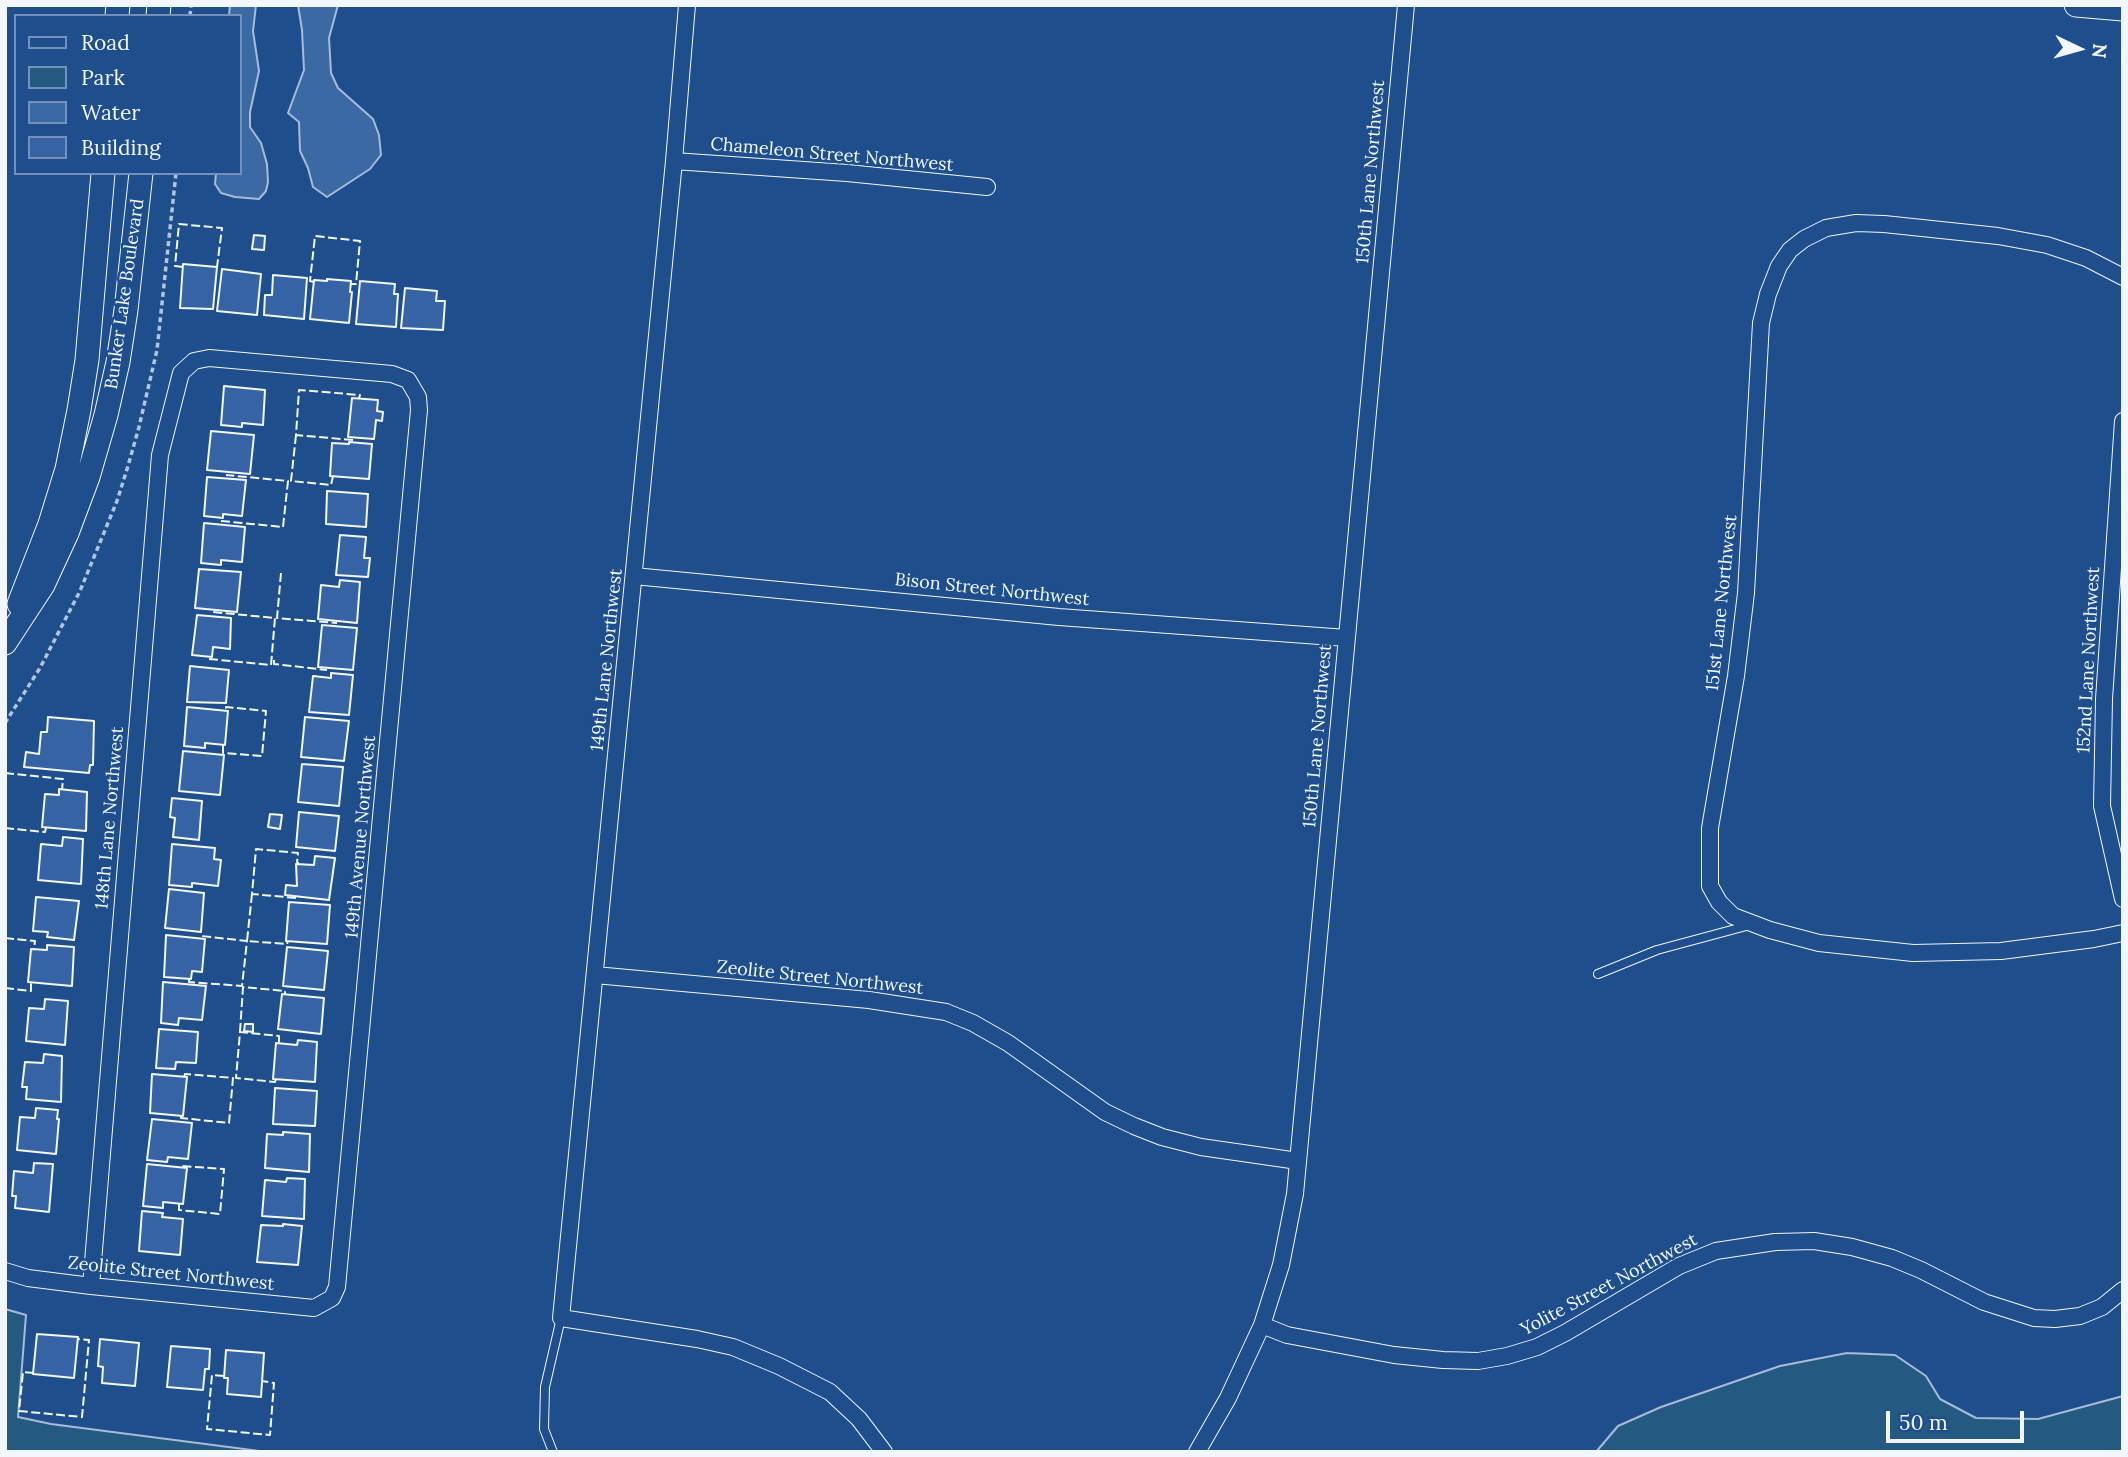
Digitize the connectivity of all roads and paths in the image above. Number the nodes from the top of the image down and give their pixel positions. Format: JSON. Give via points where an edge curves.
{"nodes":[{"id":1,"x":687,"y":5,"type":"edge"},
{"id":2,"x":1406,"y":5,"type":"edge"},
{"id":3,"x":2076,"y":5,"type":"edge"},
{"id":4,"x":2123,"y":9,"type":"edge"},
{"id":5,"x":674,"y":161,"type":"junction"},
{"id":6,"x":103,"y":175,"type":"edge"},
{"id":7,"x":141,"y":175,"type":"edge"},
{"id":8,"x":987,"y":187,"type":"dead end"},
{"id":9,"x":2123,"y":276,"type":"edge"},
{"id":10,"x":408,"y":380,"type":"joint"},
{"id":11,"x":2123,"y":421,"type":"edge"},
{"id":12,"x":634,"y":576,"type":"junction"},
{"id":13,"x":1347,"y":638,"type":"junction"},
{"id":14,"x":5,"y":640,"type":"edge"},
{"id":15,"x":2123,"y":899,"type":"edge"},
{"id":16,"x":1753,"y":924,"type":"junction"},
{"id":17,"x":2123,"y":933,"type":"edge"},
{"id":18,"x":1598,"y":974,"type":"dead end"},
{"id":19,"x":595,"y":975,"type":"junction"},
{"id":20,"x":1298,"y":1161,"type":"junction"},
{"id":21,"x":5,"y":1271,"type":"edge"},
{"id":22,"x":91,"y":1286,"type":"junction"},
{"id":23,"x":2123,"y":1290,"type":"edge"},
{"id":24,"x":332,"y":1298,"type":"joint"},
{"id":25,"x":561,"y":1318,"type":"junction"},
{"id":26,"x":1262,"y":1325,"type":"junction"},
{"id":27,"x":553,"y":1452,"type":"edge"},
{"id":28,"x":884,"y":1452,"type":"edge"},
{"id":29,"x":1196,"y":1452,"type":"edge"}],
"edges":[{"from":1,"to":5,"type":"street","name":"149th Lane Northwest"},
{"from":2,"to":13,"type":"street","name":"150th Lane Northwest"},
{"from":3,"to":4,"type":"main road"},
{"from":5,"to":8,"type":"street","name":"Chameleon Street Northwest"},
{"from":5,"to":12,"type":"street","name":"149th Lane Northwest"},
{"from":6,"to":14,"type":"main road","name":"Bunker Lake Boulevard","via":[[86,360],[67,469]]},
{"from":7,"to":14,"type":"main road","name":"Bunker Lake Boulevard","via":[[118,362],[88,477],[43,584]]},
{"from":9,"to":16,"type":"street","name":"151st Lane Northwest","via":[[2047,245],[1856,223],[1804,239],[1779,266],[1761,323],[1746,593],[1710,828],[1710,886],[1732,916]]},
{"from":10,"to":22,"type":"street","name":"148th Lane Northwest","via":[[392,374],[209,358],[194,361],[181,373],[160,455]]},
{"from":10,"to":24,"type":"street","name":"149th Avenue Northwest","via":[[418,397],[419,410],[340,1274]]},
{"from":11,"to":15,"type":"street","name":"152nd Lane Northwest","via":[[2104,699],[2102,806]]},
{"from":12,"to":13,"type":"street","name":"Bison Street Northwest","via":[[1059,617]]},
{"from":12,"to":19,"type":"street","name":"149th Lane Northwest"},
{"from":13,"to":20,"type":"street","name":"150th Lane Northwest"},
{"from":16,"to":17,"type":"street","name":"151st Lane Northwest","via":[[1819,943],[1913,953],[2001,951]]},
{"from":16,"to":18,"type":"lane","via":[[1657,950]]},
{"from":19,"to":20,"type":"street","name":"Zeolite Street Northwest","via":[[869,1000],[946,1012],[1008,1043],[1105,1112],[1134,1126],[1201,1147]]},
{"from":19,"to":25,"type":"street","name":"149th Lane Northwest"},
{"from":20,"to":26,"type":"street","name":"150th Lane Northwest","via":[[1281,1265]]},
{"from":21,"to":22,"type":"street","name":"Zeolite Street Northwest"},
{"from":22,"to":24,"type":"street","name":"Zeolite Street Northwest","via":[[314,1308]]},
{"from":23,"to":26,"type":"street","name":"Yolite Street Northwest","via":[[2102,1307],[2080,1316],[2034,1318],[1984,1302],[1892,1258],[1814,1241],[1775,1242],[1716,1251],[1679,1266],[1565,1333],[1507,1356],[1443,1360],[1394,1355],[1287,1335]]},
{"from":25,"to":27,"type":"lane","via":[[545,1387],[544,1429]]},
{"from":25,"to":28,"type":"street","via":[[697,1339],[733,1347],[779,1366],[830,1392]]},
{"from":26,"to":29,"type":"street","name":"150th Lane Northwest"}]}
